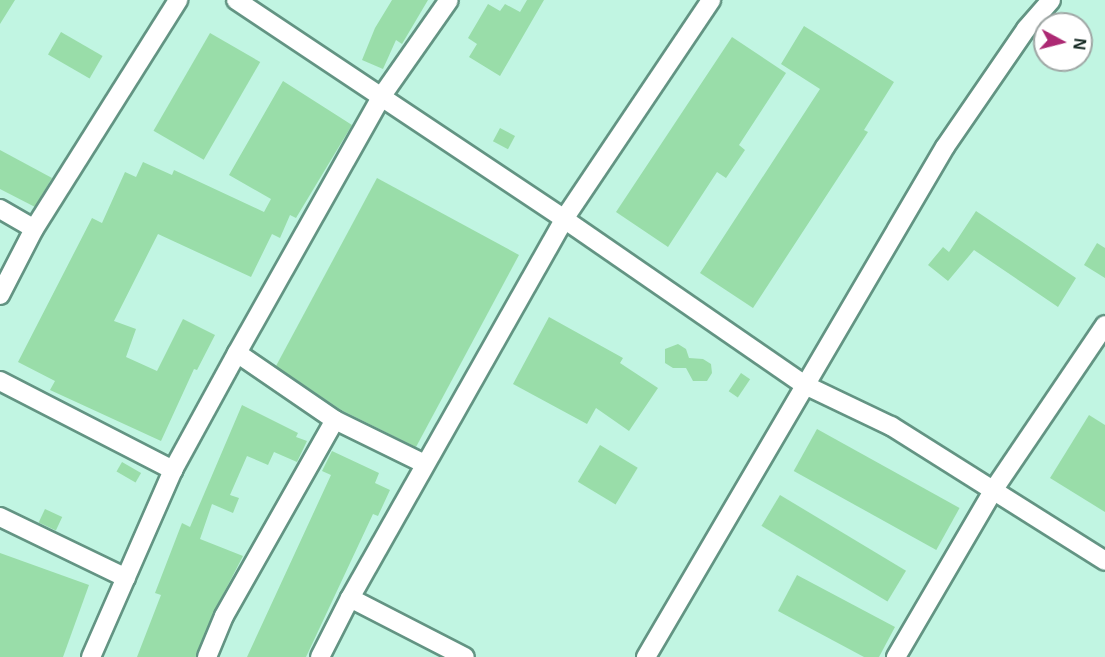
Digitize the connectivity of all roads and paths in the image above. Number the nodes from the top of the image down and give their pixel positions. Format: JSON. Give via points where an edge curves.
{"nodes":[{"id":1,"x":178,"y":0,"type":"edge"},
{"id":2,"x":236,"y":0,"type":"edge"},
{"id":3,"x":449,"y":0,"type":"edge"},
{"id":4,"x":711,"y":0,"type":"edge"},
{"id":5,"x":1052,"y":0,"type":"edge"},
{"id":6,"x":381,"y":97,"type":"junction"},
{"id":7,"x":0,"y":209,"type":"edge"},
{"id":8,"x":564,"y":219,"type":"junction"},
{"id":9,"x":34,"y":229,"type":"junction"},
{"id":10,"x":0,"y":295,"type":"edge"},
{"id":11,"x":1105,"y":326,"type":"edge"},
{"id":12,"x":237,"y":353,"type":"junction"},
{"id":13,"x":0,"y":381,"type":"edge"},
{"id":14,"x":805,"y":385,"type":"junction"},
{"id":15,"x":335,"y":420,"type":"junction"},
{"id":16,"x":425,"y":464,"type":"junction"},
{"id":17,"x":174,"y":470,"type":"junction"},
{"id":18,"x":994,"y":489,"type":"junction"},
{"id":19,"x":0,"y":517,"type":"edge"},
{"id":20,"x":1105,"y":561,"type":"edge"},
{"id":21,"x":126,"y":578,"type":"junction"},
{"id":22,"x":350,"y":598,"type":"junction"},
{"id":23,"x":91,"y":657,"type":"edge"},
{"id":24,"x":207,"y":657,"type":"edge"},
{"id":25,"x":320,"y":657,"type":"edge"},
{"id":26,"x":465,"y":657,"type":"edge"},
{"id":27,"x":646,"y":657,"type":"edge"},
{"id":28,"x":896,"y":657,"type":"edge"}],
"edges":[{"from":1,"to":9,"type":"street"},
{"from":2,"to":6,"type":"street"},
{"from":3,"to":6,"type":"street"},
{"from":4,"to":8,"type":"street"},
{"from":5,"to":14,"type":"street","via":[[1026,29],[945,147]]},
{"from":6,"to":8,"type":"street"},
{"from":6,"to":12,"type":"street"},
{"from":7,"to":9,"type":"street"},
{"from":8,"to":14,"type":"street"},
{"from":8,"to":16,"type":"street"},
{"from":9,"to":10,"type":"street"},
{"from":11,"to":18,"type":"street"},
{"from":12,"to":15,"type":"street"},
{"from":12,"to":17,"type":"street"},
{"from":13,"to":17,"type":"street"},
{"from":14,"to":18,"type":"street","via":[[891,426]]},
{"from":14,"to":27,"type":"street"},
{"from":15,"to":16,"type":"street"},
{"from":15,"to":24,"type":"street","via":[[224,616]]},
{"from":16,"to":22,"type":"street"},
{"from":17,"to":21,"type":"street"},
{"from":18,"to":20,"type":"street"},
{"from":18,"to":28,"type":"street"},
{"from":19,"to":21,"type":"street"},
{"from":21,"to":23,"type":"street"},
{"from":22,"to":25,"type":"street"},
{"from":22,"to":26,"type":"street"}]}
